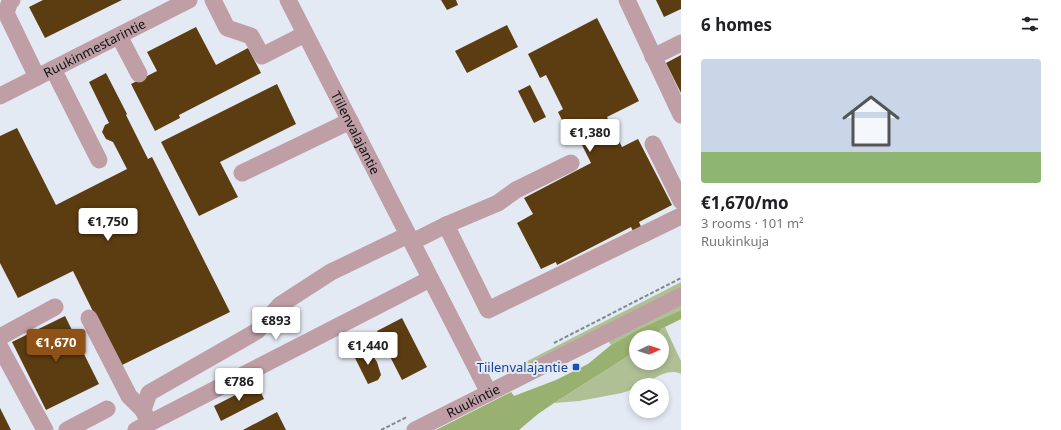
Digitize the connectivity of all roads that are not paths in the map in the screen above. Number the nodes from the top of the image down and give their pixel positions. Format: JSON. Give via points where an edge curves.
{"nodes":[{"id":1,"x":190,"y":0,"type":"edge"},
{"id":2,"x":212,"y":0,"type":"edge"},
{"id":3,"x":288,"y":0,"type":"edge"},
{"id":4,"x":626,"y":0,"type":"edge"},
{"id":5,"x":6,"y":7,"type":"edge"},
{"id":6,"x":159,"y":7,"type":"edge"},
{"id":7,"x":305,"y":34,"type":"junction"},
{"id":8,"x":119,"y":36,"type":"junction"},
{"id":9,"x":681,"y":43,"type":"edge"},
{"id":10,"x":653,"y":56,"type":"junction"},
{"id":11,"x":53,"y":69,"type":"junction"},
{"id":12,"x":139,"y":74,"type":"dead end"},
{"id":13,"x":37,"y":77,"type":"junction"},
{"id":14,"x":0,"y":96,"type":"edge"},
{"id":15,"x":681,"y":115,"type":"edge"},
{"id":16,"x":350,"y":121,"type":"junction"},
{"id":17,"x":653,"y":144,"type":"dead end"},
{"id":18,"x":99,"y":160,"type":"dead end"},
{"id":19,"x":571,"y":163,"type":"dead end"},
{"id":20,"x":242,"y":174,"type":"dead end"},
{"id":21,"x":681,"y":200,"type":"edge"},
{"id":22,"x":681,"y":216,"type":"edge"},
{"id":23,"x":446,"y":225,"type":"junction"},
{"id":24,"x":410,"y":238,"type":"junction"},
{"id":25,"x":430,"y":278,"type":"junction"},
{"id":26,"x":681,"y":296,"type":"edge"},
{"id":27,"x":55,"y":307,"type":"dead end"},
{"id":28,"x":89,"y":318,"type":"dead end"},
{"id":29,"x":0,"y":337,"type":"edge"},
{"id":30,"x":0,"y":347,"type":"edge"},
{"id":31,"x":489,"y":393,"type":"junction"},
{"id":32,"x":107,"y":408,"type":"dead end"},
{"id":33,"x":143,"y":421,"type":"edge"},
{"id":34,"x":91,"y":424,"type":"edge"},
{"id":35,"x":45,"y":430,"type":"edge"},
{"id":36,"x":67,"y":430,"type":"edge"},
{"id":37,"x":415,"y":430,"type":"edge"}],
"edges":[{"from":1,"to":6,"type":"street","name":"Ruukinmestarintie"},
{"from":2,"to":7,"type":"street","via":[[227,28],[250,36],[262,56]]},
{"from":3,"to":7,"type":"street","name":"Tiilenvalajantie"},
{"from":4,"to":10,"type":"street"},
{"from":5,"to":13,"type":"street"},
{"from":6,"to":8,"type":"street","name":"Ruukinmestarintie"},
{"from":7,"to":16,"type":"street","name":"Tiilenvalajantie"},
{"from":8,"to":11,"type":"street","name":"Ruukinmestarintie"},
{"from":8,"to":12,"type":"street"},
{"from":9,"to":10,"type":"street"},
{"from":10,"to":15,"type":"street"},
{"from":11,"to":13,"type":"street","name":"Ruukinmestarintie"},
{"from":11,"to":18,"type":"street"},
{"from":13,"to":14,"type":"street","name":"Ruukinmestarintie"},
{"from":16,"to":20,"type":"street"},
{"from":16,"to":24,"type":"street","name":"Tiilenvalajantie"},
{"from":17,"to":21,"type":"street"},
{"from":19,"to":23,"type":"street","via":[[516,190],[498,203]]},
{"from":22,"to":23,"type":"street","via":[[488,310]]},
{"from":23,"to":24,"type":"street"},
{"from":24,"to":25,"type":"street","name":"Tiilenvalajantie"},
{"from":24,"to":33,"type":"street","via":[[330,272],[280,305],[257,330],[149,393]]},
{"from":25,"to":31,"type":"street","name":"Tiilenvalajantie"},
{"from":25,"to":33,"type":"street"},
{"from":26,"to":31,"type":"street","name":"Ruukintie"},
{"from":27,"to":29,"type":"street"},
{"from":28,"to":33,"type":"street"},
{"from":30,"to":35,"type":"street"},
{"from":31,"to":37,"type":"street","name":"Ruukintie"},
{"from":32,"to":34,"type":"street"},
{"from":34,"to":36,"type":"street"}]}
